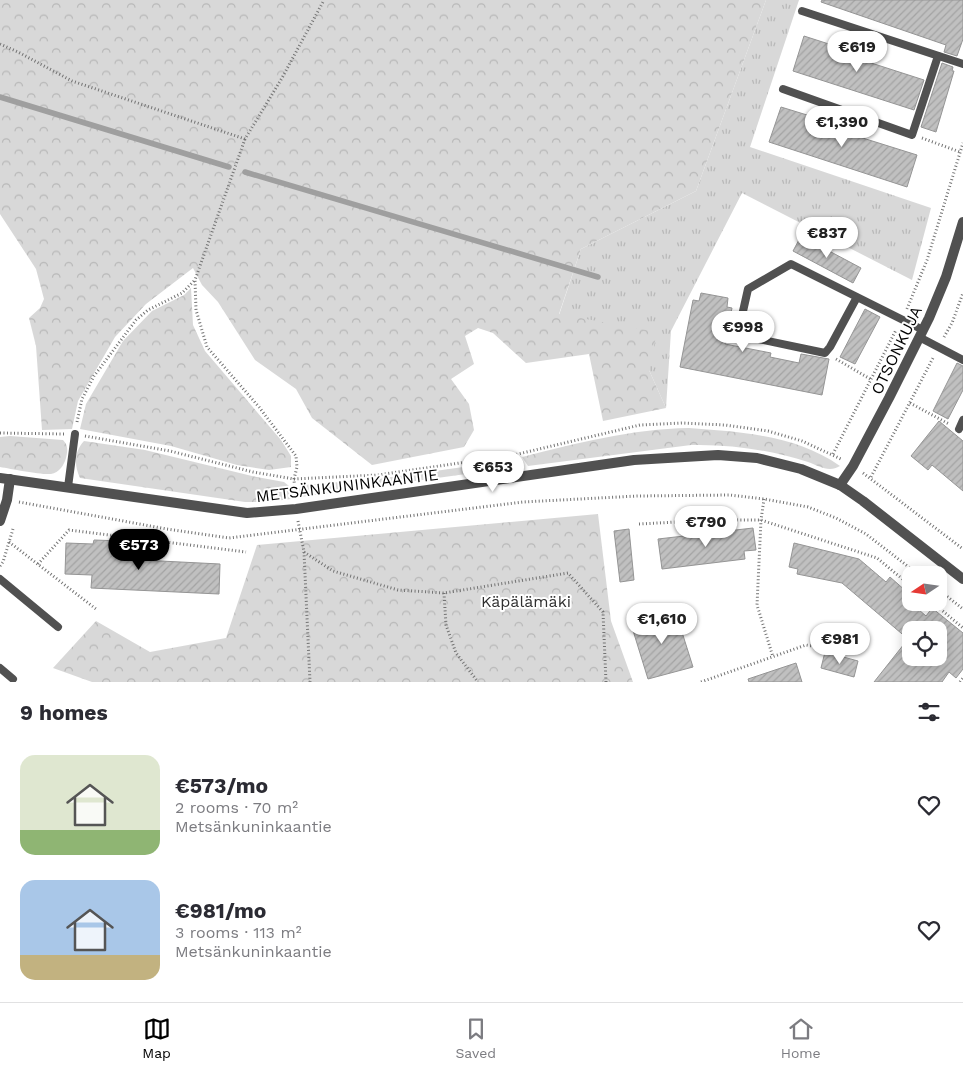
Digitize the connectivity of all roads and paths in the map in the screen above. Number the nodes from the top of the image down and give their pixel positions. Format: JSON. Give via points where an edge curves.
{"nodes":[{"id":1,"x":324,"y":0,"type":"edge"},
{"id":2,"x":802,"y":12,"type":"dead end"},
{"id":3,"x":0,"y":44,"type":"edge"},
{"id":4,"x":938,"y":56,"type":"junction"},
{"id":5,"x":963,"y":64,"type":"edge"},
{"id":6,"x":783,"y":89,"type":"dead end"},
{"id":7,"x":912,"y":135,"type":"junction"},
{"id":8,"x":245,"y":139,"type":"junction"},
{"id":9,"x":963,"y":143,"type":"edge"},
{"id":10,"x":960,"y":152,"type":"junction"},
{"id":11,"x":963,"y":222,"type":"edge"},
{"id":12,"x":959,"y":248,"type":"edge"},
{"id":13,"x":195,"y":280,"type":"junction"},
{"id":14,"x":963,"y":293,"type":"edge"},
{"id":15,"x":857,"y":297,"type":"junction"},
{"id":16,"x":902,"y":319,"type":"junction"},
{"id":17,"x":921,"y":333,"type":"junction"},
{"id":18,"x":939,"y":347,"type":"junction"},
{"id":19,"x":824,"y":353,"type":"junction"},
{"id":20,"x":963,"y":360,"type":"edge"},
{"id":21,"x":872,"y":380,"type":"junction"},
{"id":22,"x":910,"y":403,"type":"junction"},
{"id":23,"x":963,"y":420,"type":"edge"},
{"id":24,"x":959,"y":429,"type":"joint"},
{"id":25,"x":0,"y":432,"type":"edge"},
{"id":26,"x":75,"y":434,"type":"junction"},
{"id":27,"x":833,"y":454,"type":"junction"},
{"id":28,"x":852,"y":466,"type":"junction"},
{"id":29,"x":870,"y":477,"type":"junction"},
{"id":30,"x":5,"y":478,"type":"edge"},
{"id":31,"x":294,"y":479,"type":"junction"},
{"id":32,"x":840,"y":485,"type":"junction"},
{"id":33,"x":68,"y":487,"type":"junction"},
{"id":34,"x":764,"y":498,"type":"junction"},
{"id":35,"x":7,"y":500,"type":"junction"},
{"id":36,"x":21,"y":502,"type":"junction"},
{"id":37,"x":296,"y":509,"type":"junction"},
{"id":38,"x":18,"y":510,"type":"dead end"},
{"id":39,"x":761,"y":520,"type":"junction"},
{"id":40,"x":0,"y":521,"type":"edge"},
{"id":41,"x":639,"y":524,"type":"dead end"},
{"id":42,"x":14,"y":526,"type":"dead end"},
{"id":43,"x":298,"y":530,"type":"junction"},
{"id":44,"x":9,"y":542,"type":"junction"},
{"id":45,"x":963,"y":549,"type":"edge"},
{"id":46,"x":246,"y":552,"type":"dead end"},
{"id":47,"x":304,"y":552,"type":"junction"},
{"id":48,"x":38,"y":564,"type":"junction"},
{"id":49,"x":0,"y":566,"type":"edge"},
{"id":50,"x":907,"y":566,"type":"edge"},
{"id":51,"x":902,"y":579,"type":"edge"},
{"id":52,"x":963,"y":579,"type":"edge"},
{"id":53,"x":0,"y":580,"type":"edge"},
{"id":54,"x":444,"y":593,"type":"junction"},
{"id":55,"x":948,"y":597,"type":"edge"},
{"id":56,"x":96,"y":609,"type":"dead end"},
{"id":57,"x":963,"y":609,"type":"edge"},
{"id":58,"x":943,"y":611,"type":"edge"},
{"id":59,"x":58,"y":627,"type":"dead end"},
{"id":60,"x":963,"y":628,"type":"edge"},
{"id":61,"x":830,"y":649,"type":"dead end"},
{"id":62,"x":773,"y":657,"type":"junction"},
{"id":63,"x":0,"y":668,"type":"edge"},
{"id":64,"x":963,"y":678,"type":"edge"},
{"id":65,"x":13,"y":679,"type":"dead end"},
{"id":66,"x":310,"y":682,"type":"edge"},
{"id":67,"x":478,"y":682,"type":"edge"},
{"id":68,"x":606,"y":682,"type":"edge"},
{"id":69,"x":701,"y":682,"type":"edge"},
{"id":70,"x":960,"y":682,"type":"edge"}],
"edges":[{"from":1,"to":8,"type":"path"},
{"from":2,"to":4,"type":"lane"},
{"from":3,"to":8,"type":"path","via":[[72,80]]},
{"from":4,"to":5,"type":"lane"},
{"from":4,"to":7,"type":"lane"},
{"from":6,"to":7,"type":"lane"},
{"from":7,"to":10,"type":"path"},
{"from":8,"to":13,"type":"path"},
{"from":9,"to":10,"type":"path"},
{"from":10,"to":16,"type":"path","via":[[927,260]]},
{"from":11,"to":12,"type":"street","name":"OTSONKUJA"},
{"from":12,"to":17,"type":"street","name":"OTSONKUJA"},
{"from":13,"to":26,"type":"path","via":[[182,293],[148,310],[136,320],[94,376],[82,399]]},
{"from":13,"to":31,"type":"path","via":[[196,310],[207,347],[259,406],[296,456]]},
{"from":14,"to":18,"type":"path"},
{"from":15,"to":16,"type":"lane"},
{"from":15,"to":19,"type":"lane"},
{"from":15,"to":19,"type":"lane","via":[[791,264],[748,289],[739,329],[744,336]]},
{"from":16,"to":17,"type":"lane"},
{"from":16,"to":21,"type":"path"},
{"from":17,"to":18,"type":"lane"},
{"from":17,"to":28,"type":"street","name":"OTSONKUJA"},
{"from":18,"to":20,"type":"lane"},
{"from":18,"to":22,"type":"path"},
{"from":19,"to":21,"type":"path"},
{"from":21,"to":27,"type":"path"},
{"from":22,"to":24,"type":"path"},
{"from":22,"to":29,"type":"path"},
{"from":23,"to":24,"type":"lane"},
{"from":25,"to":26,"type":"path"},
{"from":26,"to":31,"type":"path"},
{"from":26,"to":33,"type":"lane"},
{"from":27,"to":28,"type":"path"},
{"from":27,"to":31,"type":"path","via":[[768,431],[674,423],[640,425],[514,455],[378,475]]},
{"from":28,"to":29,"type":"path"},
{"from":28,"to":32,"type":"street","name":"OTSONKUJA"},
{"from":29,"to":45,"type":"path"},
{"from":30,"to":33,"type":"street","name":"METSÄNKUNINKAANTIE"},
{"from":30,"to":35,"type":"street"},
{"from":31,"to":37,"type":"path"},
{"from":32,"to":37,"type":"street","name":"METSÄNKUNINKAANTIE","via":[[801,469],[757,458],[718,455],[634,460]]},
{"from":32,"to":52,"type":"street","name":"METSÄNKUNINKAANTIE"},
{"from":33,"to":37,"type":"street","name":"METSÄNKUNINKAANTIE","via":[[247,513]]},
{"from":34,"to":39,"type":"path"},
{"from":34,"to":43,"type":"path","via":[[637,496],[523,502]]},
{"from":34,"to":50,"type":"path","via":[[808,507],[836,518],[866,534]]},
{"from":35,"to":36,"type":"path"},
{"from":35,"to":40,"type":"street"},
{"from":36,"to":38,"type":"path"},
{"from":36,"to":43,"type":"path","via":[[229,538]]},
{"from":37,"to":43,"type":"path"},
{"from":39,"to":41,"type":"path"},
{"from":39,"to":51,"type":"path","via":[[877,558]]},
{"from":39,"to":62,"type":"path","via":[[757,605]]},
{"from":42,"to":44,"type":"path"},
{"from":43,"to":47,"type":"path"},
{"from":44,"to":48,"type":"path"},
{"from":44,"to":49,"type":"path"},
{"from":46,"to":48,"type":"path","via":[[69,530]]},
{"from":47,"to":54,"type":"path","via":[[333,571],[398,590]]},
{"from":47,"to":66,"type":"path"},
{"from":48,"to":56,"type":"path"},
{"from":53,"to":59,"type":"lane"},
{"from":54,"to":67,"type":"path","via":[[446,624],[456,654]]},
{"from":54,"to":68,"type":"path","via":[[568,573],[603,612]]},
{"from":55,"to":57,"type":"path"},
{"from":58,"to":60,"type":"path"},
{"from":61,"to":62,"type":"path","via":[[806,645]]},
{"from":62,"to":69,"type":"path"},
{"from":63,"to":65,"type":"lane"},
{"from":64,"to":70,"type":"path"}]}
